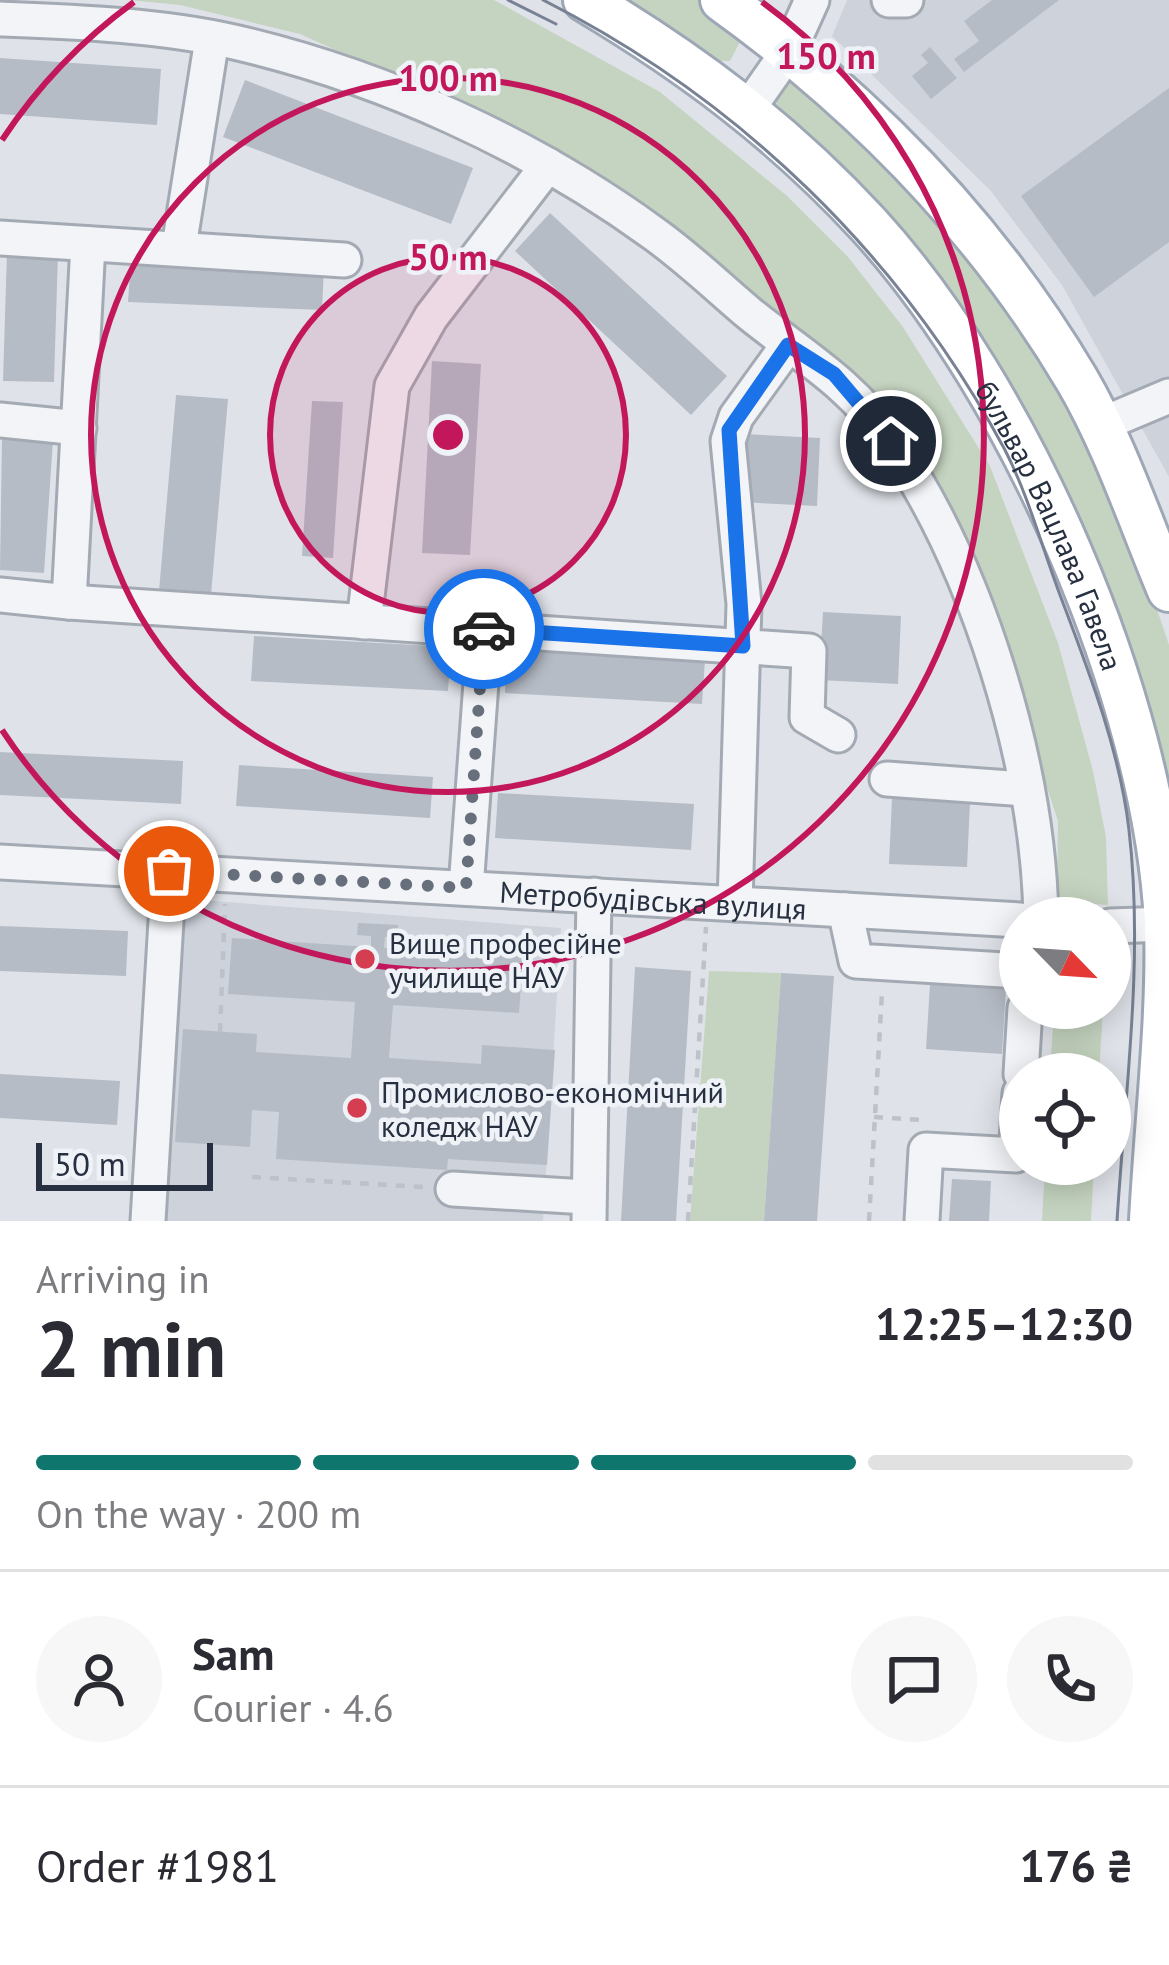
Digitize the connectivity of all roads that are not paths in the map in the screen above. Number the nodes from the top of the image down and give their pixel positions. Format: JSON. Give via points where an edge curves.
{"nodes":[{"id":1,"x":585,"y":0,"type":"edge"},
{"id":2,"x":722,"y":0,"type":"edge"},
{"id":3,"x":812,"y":0,"type":"edge"},
{"id":4,"x":889,"y":0,"type":"edge"},
{"id":5,"x":906,"y":0,"type":"edge"},
{"id":6,"x":0,"y":19,"type":"edge"},
{"id":7,"x":212,"y":39,"type":"junction"},
{"id":8,"x":790,"y":49,"type":"junction"},
{"id":9,"x":748,"y":110,"type":"junction"},
{"id":10,"x":548,"y":165,"type":"junction"},
{"id":11,"x":0,"y":238,"type":"edge"},
{"id":12,"x":88,"y":244,"type":"junction"},
{"id":13,"x":179,"y":247,"type":"junction"},
{"id":14,"x":344,"y":260,"type":"dead end"},
{"id":15,"x":788,"y":345,"type":"junction"},
{"id":16,"x":1169,"y":398,"type":"edge"},
{"id":17,"x":0,"y":420,"type":"edge"},
{"id":18,"x":1098,"y":426,"type":"junction"},
{"id":19,"x":80,"y":428,"type":"junction"},
{"id":20,"x":1169,"y":590,"type":"edge"},
{"id":21,"x":0,"y":595,"type":"edge"},
{"id":22,"x":69,"y":602,"type":"junction"},
{"id":23,"x":364,"y":622,"type":"junction"},
{"id":24,"x":484,"y":628,"type":"junction"},
{"id":25,"x":743,"y":646,"type":"junction"},
{"id":26,"x":838,"y":735,"type":"dead end"},
{"id":27,"x":887,"y":778,"type":"dead end"},
{"id":28,"x":1025,"y":789,"type":"junction"},
{"id":29,"x":0,"y":862,"type":"edge"},
{"id":30,"x":169,"y":871,"type":"junction"},
{"id":31,"x":466,"y":888,"type":"junction"},
{"id":32,"x":594,"y":896,"type":"junction"},
{"id":33,"x":1041,"y":897,"type":"edge"},
{"id":34,"x":845,"y":910,"type":"junction"},
{"id":35,"x":721,"y":911,"type":"junction"},
{"id":36,"x":999,"y":919,"type":"edge"},
{"id":37,"x":1167,"y":924,"type":"edge"},
{"id":38,"x":1131,"y":925,"type":"edge"},
{"id":39,"x":999,"y":969,"type":"edge"},
{"id":40,"x":999,"y":1154,"type":"edge"},
{"id":41,"x":453,"y":1189,"type":"road end"},
{"id":42,"x":588,"y":1209,"type":"edge"},
{"id":43,"x":148,"y":1221,"type":"edge"},
{"id":44,"x":922,"y":1221,"type":"edge"},
{"id":45,"x":1151,"y":1221,"type":"edge"}],
"edges":[{"from":1,"to":9,"type":"main road","name":"бульвар Вацлава Гавела","via":[[686,60]]},
{"from":2,"to":8,"type":"main road"},
{"from":3,"to":8,"type":"street"},
{"from":4,"to":5,"type":"street"},
{"from":6,"to":7,"type":"street"},
{"from":7,"to":10,"type":"street","via":[[313,62]]},
{"from":7,"to":13,"type":"street"},
{"from":8,"to":9,"type":"street"},
{"from":8,"to":18,"type":"main road","via":[[922,171],[1010,275]]},
{"from":9,"to":37,"type":"main road","name":"бульвар Вацлава Гавела","via":[[868,224],[918,285],[1018,449],[1109,651],[1143,778]]},
{"from":10,"to":15,"type":"street","via":[[653,233]]},
{"from":10,"to":23,"type":"street","via":[[431,317],[392,386]]},
{"from":11,"to":12,"type":"street"},
{"from":12,"to":13,"type":"street"},
{"from":12,"to":19,"type":"street"},
{"from":13,"to":14,"type":"street"},
{"from":15,"to":25,"type":"street","via":[[729,430]]},
{"from":15,"to":28,"type":"street","via":[[834,374],[891,441],[982,611]]},
{"from":16,"to":18,"type":"street"},
{"from":17,"to":19,"type":"street"},
{"from":18,"to":20,"type":"main road"},
{"from":19,"to":22,"type":"street"},
{"from":21,"to":22,"type":"street"},
{"from":22,"to":23,"type":"street"},
{"from":23,"to":24,"type":"street"},
{"from":24,"to":25,"type":"street"},
{"from":24,"to":31,"type":"street"},
{"from":25,"to":26,"type":"street","via":[[809,651],[807,717]]},
{"from":25,"to":35,"type":"street"},
{"from":27,"to":28,"type":"street"},
{"from":28,"to":33,"type":"street"},
{"from":29,"to":30,"type":"street","name":"Метробудівська вулиця"},
{"from":30,"to":31,"type":"street","name":"Метробудівська вулиця"},
{"from":30,"to":43,"type":"street"},
{"from":31,"to":32,"type":"street","name":"Метробудівська вулиця"},
{"from":32,"to":35,"type":"street","name":"Метробудівська вулиця"},
{"from":32,"to":42,"type":"street"},
{"from":34,"to":35,"type":"street","name":"Метробудівська вулиця"},
{"from":34,"to":36,"type":"street","name":"Метробудівська вулиця"},
{"from":34,"to":39,"type":"street","via":[[856,961]]},
{"from":37,"to":38,"type":"street"},
{"from":37,"to":45,"type":"main road","name":"бульвар Вацлава Гавела"},
{"from":40,"to":44,"type":"street","via":[[926,1150]]},
{"from":41,"to":42,"type":"street"}]}
